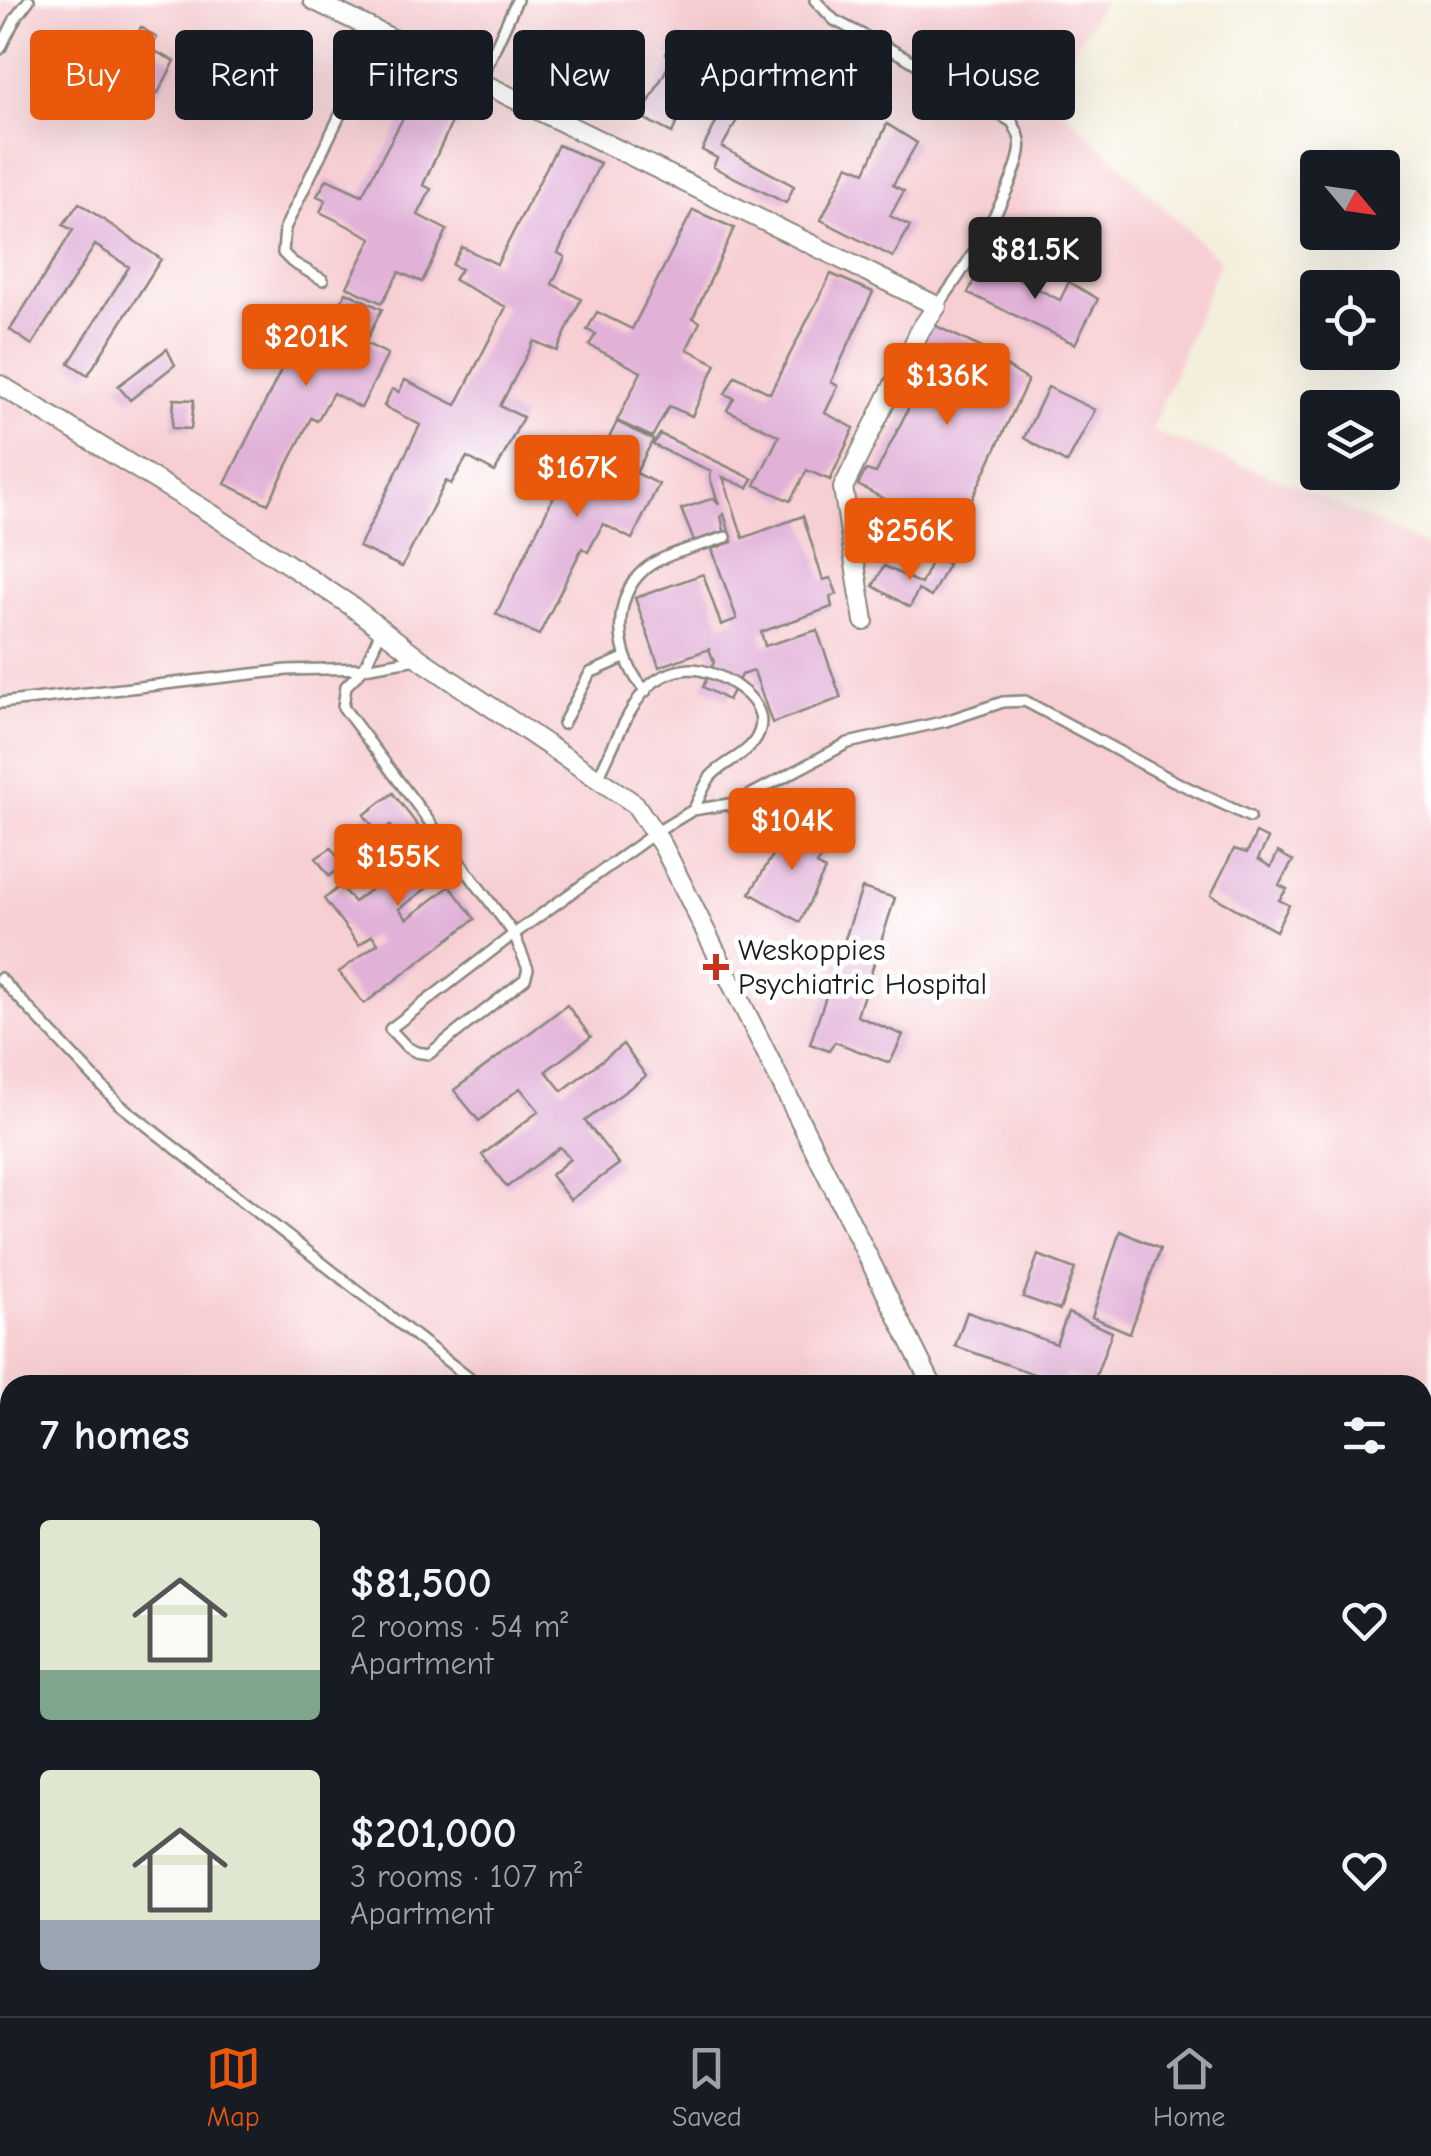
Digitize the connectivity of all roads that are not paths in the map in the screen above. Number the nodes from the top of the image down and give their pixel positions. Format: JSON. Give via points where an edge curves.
{"nodes":[{"id":1,"x":30,"y":0,"type":"edge"},
{"id":2,"x":313,"y":0,"type":"edge"},
{"id":3,"x":517,"y":0,"type":"edge"},
{"id":4,"x":815,"y":0,"type":"edge"},
{"id":5,"x":374,"y":30,"type":"edge"},
{"id":6,"x":0,"y":49,"type":"edge"},
{"id":7,"x":493,"y":51,"type":"edge"},
{"id":8,"x":493,"y":90,"type":"edge"},
{"id":9,"x":338,"y":120,"type":"edge"},
{"id":10,"x":323,"y":280,"type":"dead end"},
{"id":11,"x":937,"y":306,"type":"junction"},
{"id":12,"x":0,"y":385,"type":"edge"},
{"id":13,"x":726,"y":536,"type":"dead end"},
{"id":14,"x":864,"y":620,"type":"dead end"},
{"id":15,"x":382,"y":629,"type":"junction"},
{"id":16,"x":626,"y":657,"type":"junction"},
{"id":17,"x":420,"y":659,"type":"junction"},
{"id":18,"x":364,"y":668,"type":"junction"},
{"id":19,"x":646,"y":691,"type":"junction"},
{"id":20,"x":0,"y":703,"type":"edge"},
{"id":21,"x":563,"y":724,"type":"dead end"},
{"id":22,"x":597,"y":780,"type":"junction"},
{"id":23,"x":728,"y":806,"type":"junction"},
{"id":24,"x":694,"y":810,"type":"junction"},
{"id":25,"x":1250,"y":817,"type":"dead end"},
{"id":26,"x":655,"y":833,"type":"junction"},
{"id":27,"x":775,"y":837,"type":"dead end"},
{"id":28,"x":514,"y":934,"type":"junction"},
{"id":29,"x":0,"y":978,"type":"edge"},
{"id":30,"x":465,"y":1375,"type":"edge"},
{"id":31,"x":927,"y":1375,"type":"edge"}],
"edges":[{"from":1,"to":6,"type":"lane"},
{"from":2,"to":5,"type":"street"},
{"from":3,"to":7,"type":"lane"},
{"from":4,"to":11,"type":"lane","via":[[834,20],[1012,122],[1019,134],[1016,167],[976,250]]},
{"from":8,"to":11,"type":"street"},
{"from":9,"to":10,"type":"lane","via":[[285,228],[283,253]]},
{"from":11,"to":14,"type":"street","via":[[843,488]]},
{"from":12,"to":15,"type":"street","via":[[210,512]]},
{"from":13,"to":16,"type":"lane","via":[[641,572],[620,624]]},
{"from":15,"to":17,"type":"street"},
{"from":15,"to":18,"type":"lane"},
{"from":16,"to":19,"type":"lane"},
{"from":16,"to":21,"type":"lane","via":[[590,673]]},
{"from":17,"to":18,"type":"lane"},
{"from":17,"to":22,"type":"street"},
{"from":18,"to":20,"type":"lane","via":[[287,670]]},
{"from":18,"to":28,"type":"lane","via":[[346,686],[342,707]]},
{"from":19,"to":22,"type":"lane"},
{"from":19,"to":24,"type":"lane","via":[[672,673],[702,670],[756,705],[757,736],[710,777]]},
{"from":22,"to":26,"type":"street","via":[[634,804]]},
{"from":23,"to":24,"type":"lane"},
{"from":23,"to":25,"type":"lane","via":[[848,743],[1014,700],[1046,710]]},
{"from":23,"to":27,"type":"lane"},
{"from":24,"to":26,"type":"lane"},
{"from":26,"to":28,"type":"lane"},
{"from":26,"to":31,"type":"street"},
{"from":28,"to":28,"type":"lane","via":[[390,1028],[406,1046],[429,1054],[525,979],[528,968]]},
{"from":29,"to":30,"type":"lane","via":[[119,1104]]}]}
